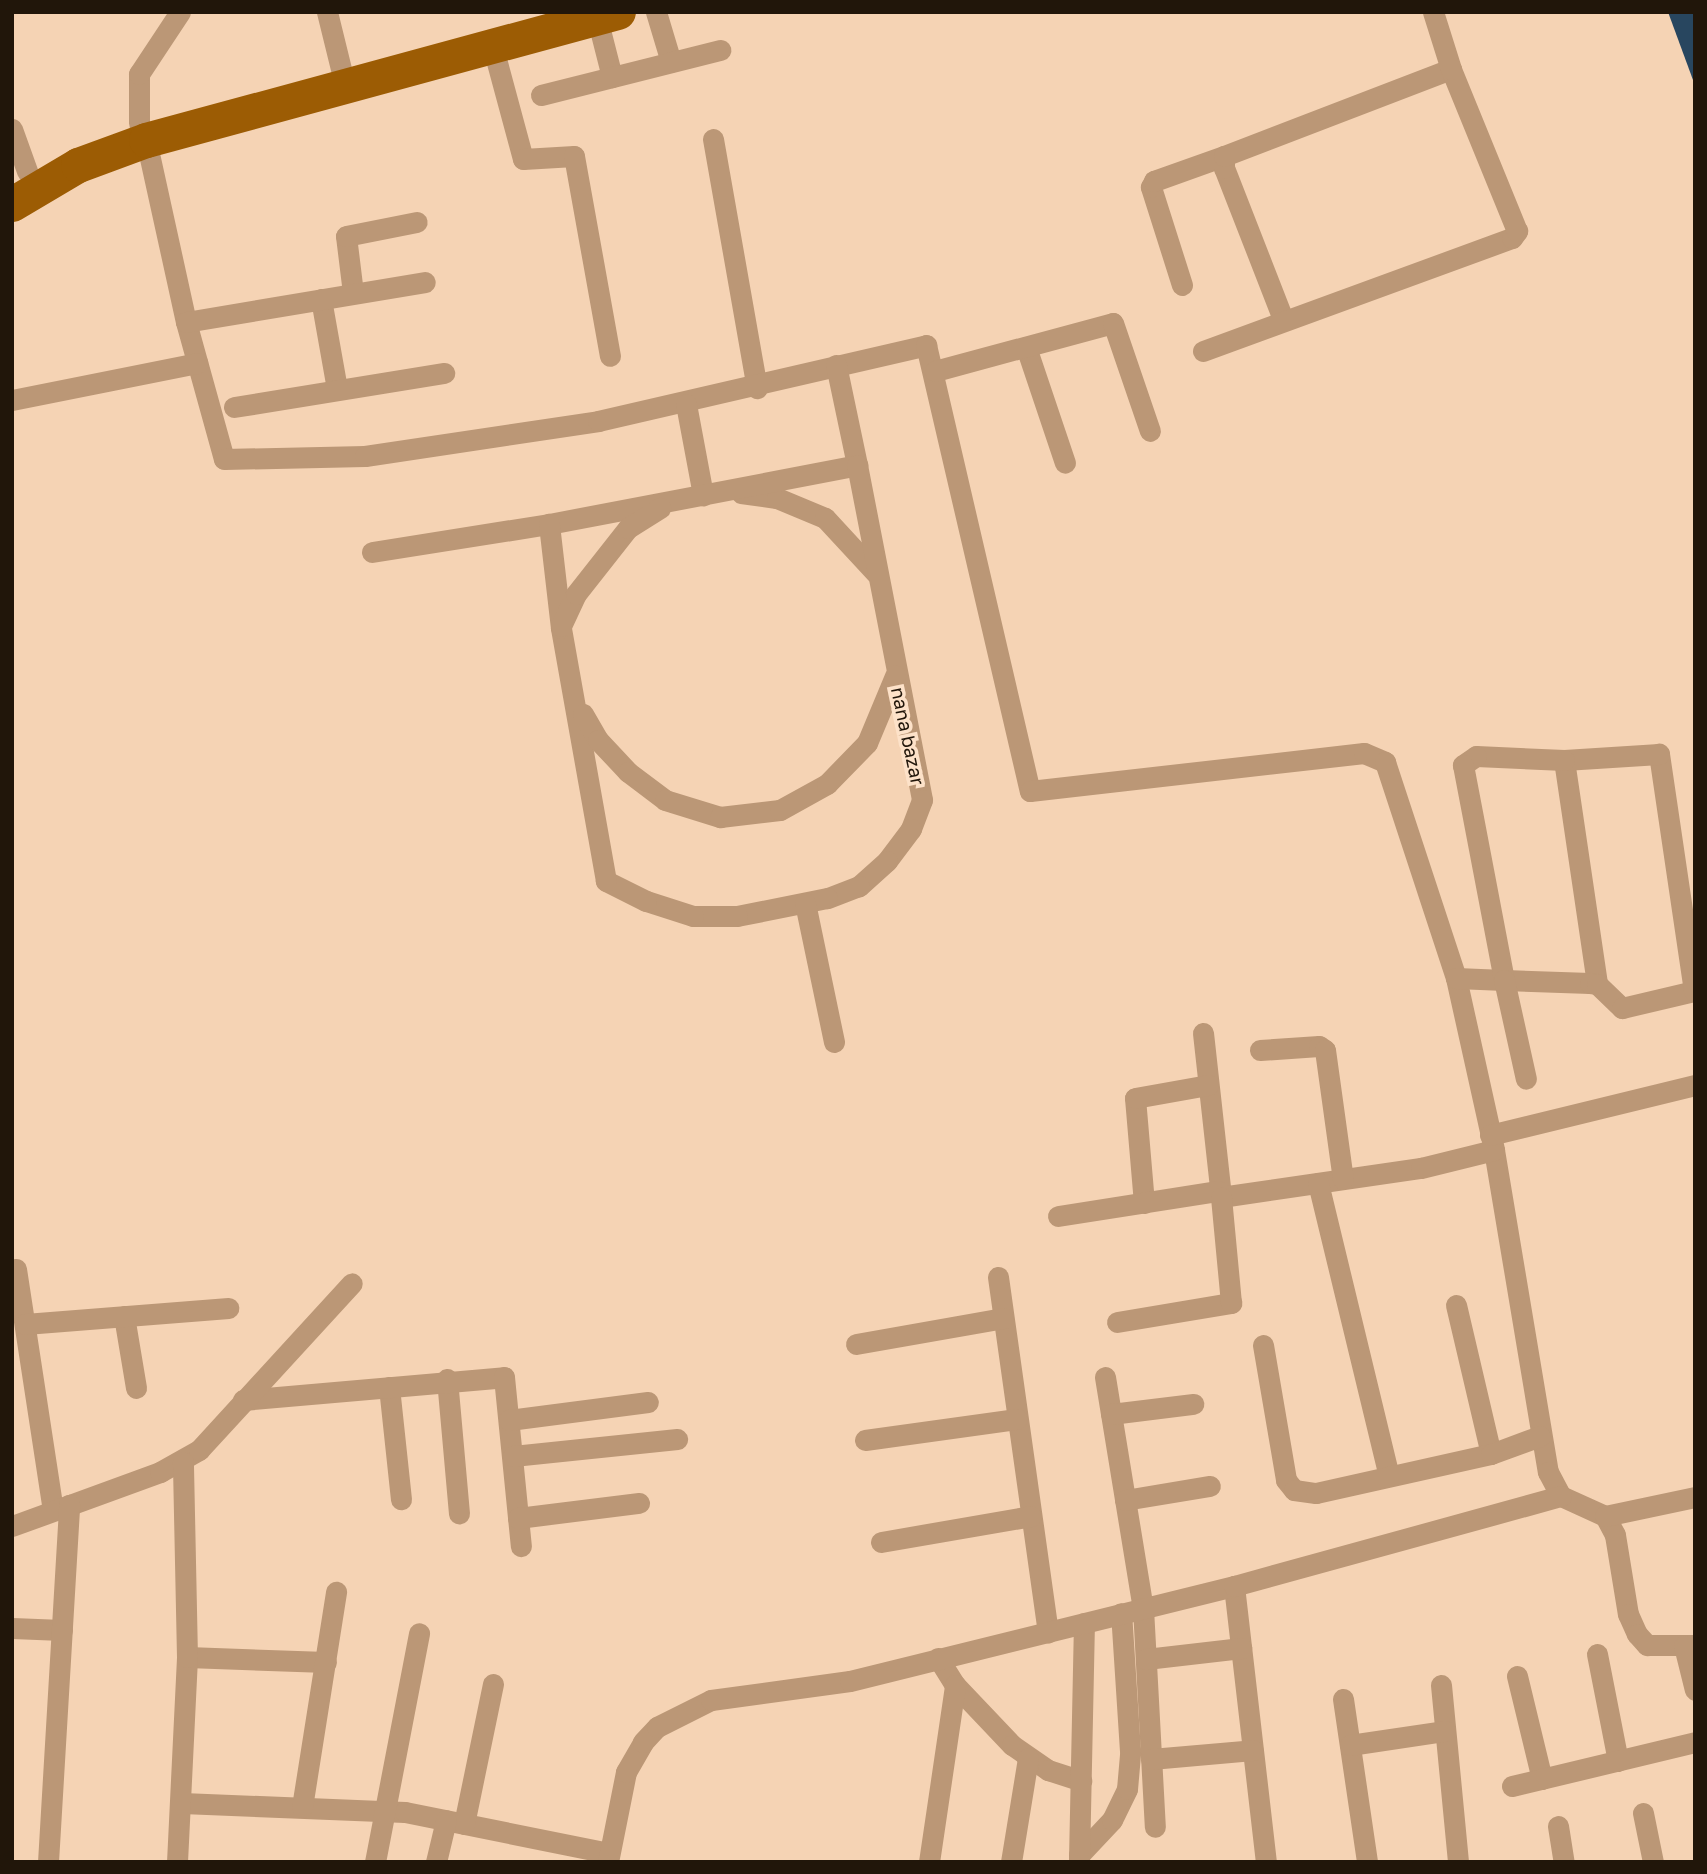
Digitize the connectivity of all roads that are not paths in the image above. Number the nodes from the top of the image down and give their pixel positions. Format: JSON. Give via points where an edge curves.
{"nodes":[{"id":1,"x":180,"y":12,"type":"edge"},
{"id":2,"x":327,"y":12,"type":"edge"},
{"id":3,"x":562,"y":12,"type":"edge"},
{"id":4,"x":656,"y":12,"type":"edge"},
{"id":5,"x":1433,"y":12,"type":"edge"},
{"id":6,"x":607,"y":15,"type":"edge"},
{"id":7,"x":492,"y":44,"type":"junction"},
{"id":8,"x":720,"y":50,"type":"dead end"},
{"id":9,"x":671,"y":62,"type":"junction"},
{"id":10,"x":341,"y":69,"type":"junction"},
{"id":11,"x":1451,"y":69,"type":"junction"},
{"id":12,"x":612,"y":77,"type":"junction"},
{"id":13,"x":541,"y":95,"type":"dead end"},
{"id":14,"x":12,"y":130,"type":"edge"},
{"id":15,"x":143,"y":132,"type":"junction"},
{"id":16,"x":713,"y":139,"type":"dead end"},
{"id":17,"x":1224,"y":156,"type":"junction"},
{"id":18,"x":20,"y":175,"type":"edge"},
{"id":19,"x":12,"y":204,"type":"edge"},
{"id":20,"x":417,"y":222,"type":"dead end"},
{"id":21,"x":425,"y":282,"type":"dead end"},
{"id":22,"x":1182,"y":285,"type":"dead end"},
{"id":23,"x":353,"y":293,"type":"junction"},
{"id":24,"x":320,"y":299,"type":"junction"},
{"id":25,"x":1283,"y":319,"type":"junction"},
{"id":26,"x":186,"y":322,"type":"junction"},
{"id":27,"x":1026,"y":347,"type":"junction"},
{"id":28,"x":1203,"y":351,"type":"dead end"},
{"id":29,"x":610,"y":356,"type":"dead end"},
{"id":30,"x":197,"y":363,"type":"junction"},
{"id":31,"x":836,"y":365,"type":"junction"},
{"id":32,"x":935,"y":371,"type":"junction"},
{"id":33,"x":444,"y":373,"type":"dead end"},
{"id":34,"x":757,"y":388,"type":"junction"},
{"id":35,"x":337,"y":389,"type":"junction"},
{"id":36,"x":12,"y":400,"type":"edge"},
{"id":37,"x":686,"y":404,"type":"junction"},
{"id":38,"x":234,"y":407,"type":"dead end"},
{"id":39,"x":1150,"y":431,"type":"dead end"},
{"id":40,"x":1065,"y":463,"type":"dead end"},
{"id":41,"x":857,"y":465,"type":"junction"},
{"id":42,"x":725,"y":491,"type":"junction"},
{"id":43,"x":703,"y":495,"type":"junction"},
{"id":44,"x":673,"y":500,"type":"junction"},
{"id":45,"x":549,"y":524,"type":"junction"},
{"id":46,"x":372,"y":552,"type":"dead end"},
{"id":47,"x":876,"y":573,"type":"junction"},
{"id":48,"x":561,"y":628,"type":"junction"},
{"id":49,"x":895,"y":676,"type":"junction"},
{"id":50,"x":576,"y":701,"type":"junction"},
{"id":51,"x":1564,"y":760,"type":"junction"},
{"id":52,"x":804,"y":903,"type":"junction"},
{"id":53,"x":1456,"y":978,"type":"junction"},
{"id":54,"x":1504,"y":980,"type":"junction"},
{"id":55,"x":1597,"y":984,"type":"junction"},
{"id":56,"x":1203,"y":1032,"type":"dead end"},
{"id":57,"x":834,"y":1042,"type":"dead end"},
{"id":58,"x":1260,"y":1050,"type":"dead end"},
{"id":59,"x":1526,"y":1079,"type":"dead end"},
{"id":60,"x":1208,"y":1085,"type":"junction"},
{"id":61,"x":1695,"y":1085,"type":"edge"},
{"id":62,"x":1492,"y":1142,"type":"junction"},
{"id":63,"x":1343,"y":1180,"type":"junction"},
{"id":64,"x":1318,"y":1183,"type":"junction"},
{"id":65,"x":1220,"y":1194,"type":"junction"},
{"id":66,"x":1144,"y":1202,"type":"junction"},
{"id":67,"x":1058,"y":1216,"type":"dead end"},
{"id":68,"x":16,"y":1269,"type":"dead end"},
{"id":69,"x":998,"y":1277,"type":"dead end"},
{"id":70,"x":352,"y":1283,"type":"dead end"},
{"id":71,"x":1456,"y":1305,"type":"dead end"},
{"id":72,"x":228,"y":1308,"type":"dead end"},
{"id":73,"x":124,"y":1316,"type":"junction"},
{"id":74,"x":1003,"y":1318,"type":"junction"},
{"id":75,"x":1117,"y":1322,"type":"dead end"},
{"id":76,"x":25,"y":1324,"type":"junction"},
{"id":77,"x":856,"y":1344,"type":"dead end"},
{"id":78,"x":1263,"y":1345,"type":"dead end"},
{"id":79,"x":1105,"y":1377,"type":"dead end"},
{"id":80,"x":447,"y":1379,"type":"junction"},
{"id":81,"x":388,"y":1387,"type":"junction"},
{"id":82,"x":136,"y":1388,"type":"dead end"},
{"id":83,"x":243,"y":1400,"type":"junction"},
{"id":84,"x":648,"y":1402,"type":"dead end"},
{"id":85,"x":1193,"y":1404,"type":"dead end"},
{"id":86,"x":1111,"y":1414,"type":"junction"},
{"id":87,"x":1017,"y":1419,"type":"junction"},
{"id":88,"x":509,"y":1420,"type":"junction"},
{"id":89,"x":1540,"y":1436,"type":"junction"},
{"id":90,"x":677,"y":1439,"type":"dead end"},
{"id":91,"x":865,"y":1440,"type":"dead end"},
{"id":92,"x":1491,"y":1454,"type":"junction"},
{"id":93,"x":513,"y":1456,"type":"junction"},
{"id":94,"x":183,"y":1462,"type":"junction"},
{"id":95,"x":1389,"y":1476,"type":"junction"},
{"id":96,"x":1210,"y":1486,"type":"dead end"},
{"id":97,"x":1561,"y":1496,"type":"junction"},
{"id":98,"x":1695,"y":1497,"type":"edge"},
{"id":99,"x":401,"y":1499,"type":"dead end"},
{"id":100,"x":1125,"y":1500,"type":"junction"},
{"id":101,"x":639,"y":1503,"type":"dead end"},
{"id":102,"x":61,"y":1507,"type":"junction"},
{"id":103,"x":459,"y":1513,"type":"dead end"},
{"id":104,"x":1031,"y":1516,"type":"junction"},
{"id":105,"x":1605,"y":1516,"type":"junction"},
{"id":106,"x":518,"y":1518,"type":"junction"},
{"id":107,"x":12,"y":1526,"type":"edge"},
{"id":108,"x":881,"y":1542,"type":"dead end"},
{"id":109,"x":521,"y":1546,"type":"dead end"},
{"id":110,"x":1234,"y":1586,"type":"junction"},
{"id":111,"x":337,"y":1592,"type":"dead end"},
{"id":112,"x":1143,"y":1608,"type":"junction"},
{"id":113,"x":1121,"y":1613,"type":"junction"},
{"id":114,"x":1084,"y":1623,"type":"junction"},
{"id":115,"x":12,"y":1628,"type":"edge"},
{"id":116,"x":62,"y":1630,"type":"junction"},
{"id":117,"x":1048,"y":1632,"type":"junction"},
{"id":118,"x":419,"y":1633,"type":"dead end"},
{"id":119,"x":1689,"y":1646,"type":"edge"},
{"id":120,"x":1241,"y":1648,"type":"junction"},
{"id":121,"x":1597,"y":1654,"type":"dead end"},
{"id":122,"x":187,"y":1657,"type":"junction"},
{"id":123,"x":938,"y":1658,"type":"junction"},
{"id":124,"x":1146,"y":1659,"type":"junction"},
{"id":125,"x":326,"y":1662,"type":"junction"},
{"id":126,"x":1517,"y":1676,"type":"dead end"},
{"id":127,"x":494,"y":1684,"type":"dead end"},
{"id":128,"x":955,"y":1685,"type":"junction"},
{"id":129,"x":1441,"y":1685,"type":"dead end"},
{"id":130,"x":1695,"y":1690,"type":"edge"},
{"id":131,"x":1343,"y":1699,"type":"dead end"},
{"id":132,"x":1445,"y":1731,"type":"junction"},
{"id":133,"x":1695,"y":1742,"type":"edge"},
{"id":134,"x":1350,"y":1745,"type":"junction"},
{"id":135,"x":1253,"y":1750,"type":"junction"},
{"id":136,"x":1028,"y":1758,"type":"junction"},
{"id":137,"x":1151,"y":1759,"type":"junction"},
{"id":138,"x":1618,"y":1761,"type":"junction"},
{"id":139,"x":1542,"y":1779,"type":"junction"},
{"id":140,"x":1081,"y":1781,"type":"junction"},
{"id":141,"x":1512,"y":1786,"type":"dead end"},
{"id":142,"x":182,"y":1803,"type":"junction"},
{"id":143,"x":302,"y":1807,"type":"junction"},
{"id":144,"x":387,"y":1811,"type":"junction"},
{"id":145,"x":1643,"y":1813,"type":"dead end"},
{"id":146,"x":455,"y":1822,"type":"junction"},
{"id":147,"x":1558,"y":1826,"type":"dead end"},
{"id":148,"x":1155,"y":1827,"type":"dead end"},
{"id":149,"x":608,"y":1857,"type":"edge"},
{"id":150,"x":1079,"y":1858,"type":"edge"},
{"id":151,"x":48,"y":1862,"type":"edge"},
{"id":152,"x":177,"y":1862,"type":"edge"},
{"id":153,"x":375,"y":1862,"type":"edge"},
{"id":154,"x":436,"y":1862,"type":"edge"},
{"id":155,"x":929,"y":1862,"type":"edge"},
{"id":156,"x":1011,"y":1862,"type":"edge"},
{"id":157,"x":1266,"y":1862,"type":"edge"},
{"id":158,"x":1367,"y":1862,"type":"edge"},
{"id":159,"x":1458,"y":1862,"type":"edge"},
{"id":160,"x":1564,"y":1862,"type":"edge"},
{"id":161,"x":1653,"y":1862,"type":"edge"}],
"edges":[{"from":1,"to":15,"type":"street","via":[[139,74]]},
{"from":2,"to":10,"type":"street"},
{"from":3,"to":10,"type":"main road"},
{"from":4,"to":9,"type":"street"},
{"from":5,"to":11,"type":"street"},
{"from":6,"to":7,"type":"main road"},
{"from":6,"to":12,"type":"street"},
{"from":7,"to":15,"type":"main road"},
{"from":7,"to":29,"type":"street","via":[[523,159],[566,154],[574,156],[578,166]]},
{"from":8,"to":9,"type":"street"},
{"from":9,"to":12,"type":"street"},
{"from":10,"to":15,"type":"main road"},
{"from":11,"to":17,"type":"street"},
{"from":11,"to":25,"type":"street","via":[[1517,231],[1512,238]]},
{"from":12,"to":13,"type":"street"},
{"from":14,"to":18,"type":"street"},
{"from":15,"to":18,"type":"main road"},
{"from":15,"to":19,"type":"main road"},
{"from":15,"to":26,"type":"street"},
{"from":16,"to":34,"type":"street"},
{"from":17,"to":22,"type":"street","via":[[1154,181],[1151,187]]},
{"from":17,"to":25,"type":"street","via":[[1224,168]]},
{"from":20,"to":23,"type":"street","via":[[346,236]]},
{"from":21,"to":23,"type":"street"},
{"from":23,"to":24,"type":"street"},
{"from":24,"to":26,"type":"street"},
{"from":24,"to":35,"type":"street"},
{"from":25,"to":28,"type":"street"},
{"from":26,"to":30,"type":"street"},
{"from":27,"to":32,"type":"street"},
{"from":27,"to":39,"type":"street","via":[[1113,323]]},
{"from":27,"to":40,"type":"street"},
{"from":30,"to":36,"type":"street"},
{"from":30,"to":37,"type":"street","via":[[224,459],[365,456]]},
{"from":31,"to":32,"type":"street","via":[[926,345]]},
{"from":31,"to":34,"type":"street"},
{"from":31,"to":41,"type":"street","name":"nana bazar"},
{"from":32,"to":53,"type":"street","via":[[1030,790],[1376,755],[1385,762]]},
{"from":33,"to":35,"type":"street"},
{"from":34,"to":37,"type":"street"},
{"from":35,"to":38,"type":"street"},
{"from":37,"to":43,"type":"street"},
{"from":41,"to":42,"type":"street"},
{"from":41,"to":47,"type":"street","name":"nana bazar"},
{"from":42,"to":43,"type":"street"},
{"from":42,"to":47,"type":"street","via":[[777,498],[825,518]]},
{"from":43,"to":44,"type":"street"},
{"from":44,"to":45,"type":"street"},
{"from":44,"to":48,"type":"street","via":[[628,528],[576,594]]},
{"from":45,"to":46,"type":"street"},
{"from":45,"to":48,"type":"street","name":"nana bazar"},
{"from":47,"to":49,"type":"street","name":"nana bazar"},
{"from":48,"to":50,"type":"street","name":"nana bazar"},
{"from":49,"to":50,"type":"street","via":[[867,743],[827,784],[780,810],[720,817],[665,800],[628,772],[598,740]]},
{"from":49,"to":52,"type":"street","name":"nana bazar","via":[[922,800],[911,829],[859,886]]},
{"from":50,"to":52,"type":"street","name":"nana bazar","via":[[606,881],[646,901],[693,916],[737,916]]},
{"from":51,"to":54,"type":"street","via":[[1476,756],[1463,765]]},
{"from":51,"to":55,"type":"street"},
{"from":51,"to":55,"type":"street","via":[[1649,752],[1659,754],[1663,763],[1694,991],[1622,1008]]},
{"from":52,"to":57,"type":"street"},
{"from":53,"to":54,"type":"street"},
{"from":53,"to":62,"type":"street"},
{"from":54,"to":55,"type":"street"},
{"from":54,"to":59,"type":"street"},
{"from":56,"to":60,"type":"street"},
{"from":58,"to":63,"type":"street","via":[[1319,1046],[1325,1050]]},
{"from":60,"to":65,"type":"street"},
{"from":60,"to":66,"type":"street","via":[[1135,1098]]},
{"from":61,"to":62,"type":"street"},
{"from":62,"to":63,"type":"street"},
{"from":62,"to":89,"type":"street"},
{"from":63,"to":64,"type":"street"},
{"from":64,"to":65,"type":"street"},
{"from":64,"to":95,"type":"street"},
{"from":65,"to":66,"type":"street"},
{"from":65,"to":75,"type":"street","via":[[1231,1303]]},
{"from":66,"to":67,"type":"street"},
{"from":68,"to":76,"type":"street"},
{"from":69,"to":74,"type":"street"},
{"from":70,"to":83,"type":"street"},
{"from":71,"to":92,"type":"street"},
{"from":72,"to":73,"type":"street"},
{"from":73,"to":76,"type":"street"},
{"from":73,"to":82,"type":"street"},
{"from":74,"to":77,"type":"street"},
{"from":74,"to":87,"type":"street"},
{"from":76,"to":102,"type":"street"},
{"from":78,"to":95,"type":"street","via":[[1286,1480],[1294,1490],[1316,1493]]},
{"from":79,"to":86,"type":"street"},
{"from":80,"to":81,"type":"street"},
{"from":80,"to":88,"type":"street","via":[[504,1377]]},
{"from":80,"to":103,"type":"street"},
{"from":81,"to":83,"type":"street"},
{"from":81,"to":99,"type":"street"},
{"from":83,"to":94,"type":"street","via":[[200,1450]]},
{"from":84,"to":88,"type":"street"},
{"from":85,"to":86,"type":"street"},
{"from":86,"to":100,"type":"street"},
{"from":87,"to":91,"type":"street"},
{"from":87,"to":104,"type":"street"},
{"from":88,"to":93,"type":"street"},
{"from":89,"to":92,"type":"street"},
{"from":89,"to":97,"type":"street","via":[[1548,1472]]},
{"from":90,"to":93,"type":"street"},
{"from":92,"to":95,"type":"street"},
{"from":93,"to":106,"type":"street"},
{"from":94,"to":102,"type":"street"},
{"from":94,"to":122,"type":"street"},
{"from":96,"to":100,"type":"street"},
{"from":97,"to":105,"type":"street"},
{"from":97,"to":110,"type":"street"},
{"from":98,"to":105,"type":"street"},
{"from":100,"to":112,"type":"street"},
{"from":101,"to":106,"type":"street"},
{"from":102,"to":107,"type":"street"},
{"from":102,"to":116,"type":"street"},
{"from":104,"to":108,"type":"street"},
{"from":104,"to":117,"type":"street"},
{"from":105,"to":119,"type":"street","via":[[1615,1535],[1628,1615],[1637,1634],[1647,1645]]},
{"from":106,"to":109,"type":"street"},
{"from":110,"to":112,"type":"street"},
{"from":110,"to":120,"type":"street"},
{"from":111,"to":125,"type":"street"},
{"from":112,"to":113,"type":"street"},
{"from":112,"to":124,"type":"street"},
{"from":113,"to":114,"type":"street"},
{"from":113,"to":150,"type":"street","via":[[1127,1788],[1112,1820]]},
{"from":114,"to":117,"type":"street"},
{"from":114,"to":140,"type":"street"},
{"from":115,"to":116,"type":"street"},
{"from":116,"to":151,"type":"street"},
{"from":117,"to":123,"type":"street"},
{"from":118,"to":144,"type":"street"},
{"from":119,"to":130,"type":"street"},
{"from":120,"to":124,"type":"street"},
{"from":120,"to":135,"type":"street"},
{"from":121,"to":138,"type":"street"},
{"from":122,"to":125,"type":"street"},
{"from":122,"to":142,"type":"street"},
{"from":123,"to":128,"type":"street"},
{"from":123,"to":149,"type":"street","via":[[850,1681],[711,1700],[657,1727],[626,1772]]},
{"from":124,"to":137,"type":"street"},
{"from":125,"to":143,"type":"street"},
{"from":126,"to":139,"type":"street"},
{"from":127,"to":146,"type":"street"},
{"from":128,"to":136,"type":"street"},
{"from":128,"to":155,"type":"street"},
{"from":129,"to":132,"type":"street"},
{"from":131,"to":134,"type":"street"},
{"from":132,"to":134,"type":"street"},
{"from":132,"to":159,"type":"street"},
{"from":133,"to":138,"type":"street"},
{"from":134,"to":158,"type":"street"},
{"from":135,"to":137,"type":"street"},
{"from":135,"to":157,"type":"street"},
{"from":136,"to":140,"type":"street"},
{"from":136,"to":156,"type":"street"},
{"from":137,"to":148,"type":"street"},
{"from":138,"to":139,"type":"street"},
{"from":139,"to":141,"type":"street"},
{"from":140,"to":150,"type":"street"},
{"from":142,"to":143,"type":"street"},
{"from":142,"to":152,"type":"street"},
{"from":143,"to":144,"type":"street"},
{"from":144,"to":146,"type":"street"},
{"from":144,"to":153,"type":"street"},
{"from":145,"to":161,"type":"street"},
{"from":146,"to":149,"type":"street"},
{"from":146,"to":154,"type":"street"},
{"from":147,"to":160,"type":"street"}]}
